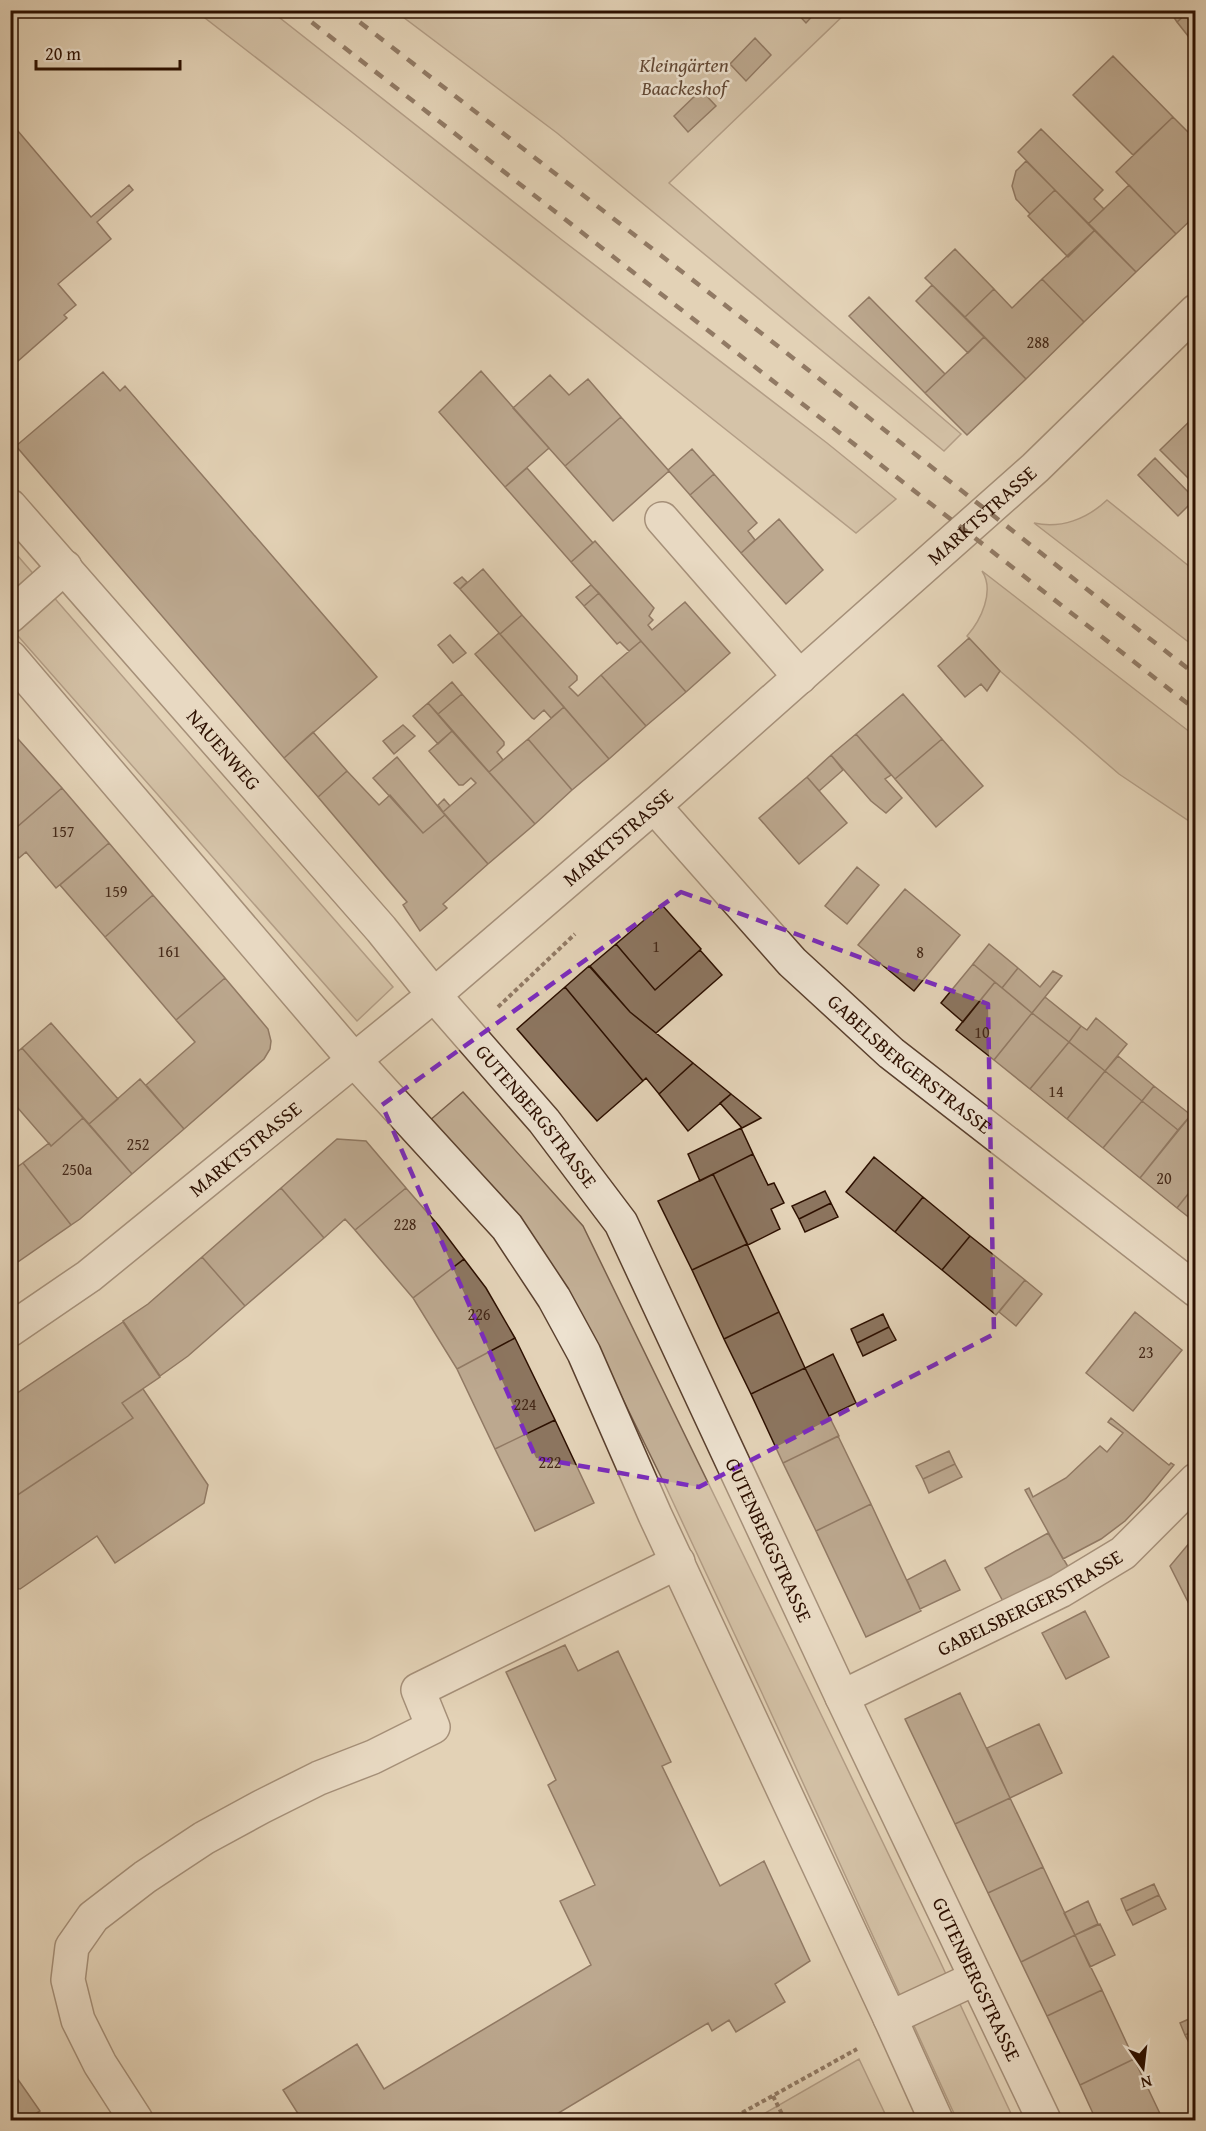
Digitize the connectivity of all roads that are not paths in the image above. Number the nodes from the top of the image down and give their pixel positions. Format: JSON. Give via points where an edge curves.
{"nodes":[{"id":1,"x":1196,"y":311,"type":"edge"},
{"id":2,"x":10,"y":506,"type":"edge"},
{"id":3,"x":662,"y":519,"type":"dead end"},
{"id":4,"x":65,"y":567,"type":"junction"},
{"id":5,"x":10,"y":616,"type":"edge"},
{"id":6,"x":10,"y":657,"type":"edge"},
{"id":7,"x":800,"y":677,"type":"junction"},
{"id":8,"x":654,"y":806,"type":"junction"},
{"id":9,"x":434,"y":995,"type":"junction"},
{"id":10,"x":355,"y":1061,"type":"junction"},
{"id":11,"x":1196,"y":1290,"type":"edge"},
{"id":12,"x":10,"y":1330,"type":"edge"},
{"id":13,"x":1196,"y":1479,"type":"edge"},
{"id":14,"x":678,"y":1562,"type":"junction"},
{"id":15,"x":842,"y":1697,"type":"junction"},
{"id":16,"x":976,"y":1978,"type":"junction"},
{"id":17,"x":890,"y":2018,"type":"junction"},
{"id":18,"x":136,"y":2121,"type":"edge"},
{"id":19,"x":936,"y":2121,"type":"edge"},
{"id":20,"x":1044,"y":2121,"type":"edge"}],
"edges":[{"from":1,"to":7,"type":"street","name":"MARKTSTRASSE","via":[[1035,468]]},
{"from":2,"to":4,"type":"street","name":"NAUENWEG"},
{"from":3,"to":7,"type":"street"},
{"from":4,"to":5,"type":"street"},
{"from":4,"to":9,"type":"street","name":"NAUENWEG"},
{"from":6,"to":10,"type":"street"},
{"from":7,"to":8,"type":"street","name":"MARKTSTRASSE"},
{"from":8,"to":9,"type":"street","name":"MARKTSTRASSE"},
{"from":8,"to":11,"type":"street","name":"GABELSBERGERSTRASSE","via":[[792,962],[891,1053]]},
{"from":9,"to":10,"type":"street","name":"MARKTSTRASSE"},
{"from":9,"to":15,"type":"street","name":"GUTENBERGSTRASSE","via":[[544,1121],[621,1223]]},
{"from":10,"to":12,"type":"street","name":"MARKTSTRASSE","via":[[89,1276]]},
{"from":10,"to":14,"type":"street","via":[[507,1227],[554,1298],[584,1353]]},
{"from":13,"to":15,"type":"street","name":"GABELSBERGERSTRASSE","via":[[1123,1553],[1060,1591]]},
{"from":14,"to":17,"type":"street"},
{"from":14,"to":18,"type":"street","via":[[418,1690],[433,1727],[319,1778],[204,1838],[93,1917],[72,1947],[68,1980],[78,2020]]},
{"from":15,"to":16,"type":"street","name":"GUTENBERGSTRASSE"},
{"from":16,"to":17,"type":"street"},
{"from":16,"to":20,"type":"street","name":"GUTENBERGSTRASSE"},
{"from":17,"to":19,"type":"street"}]}
